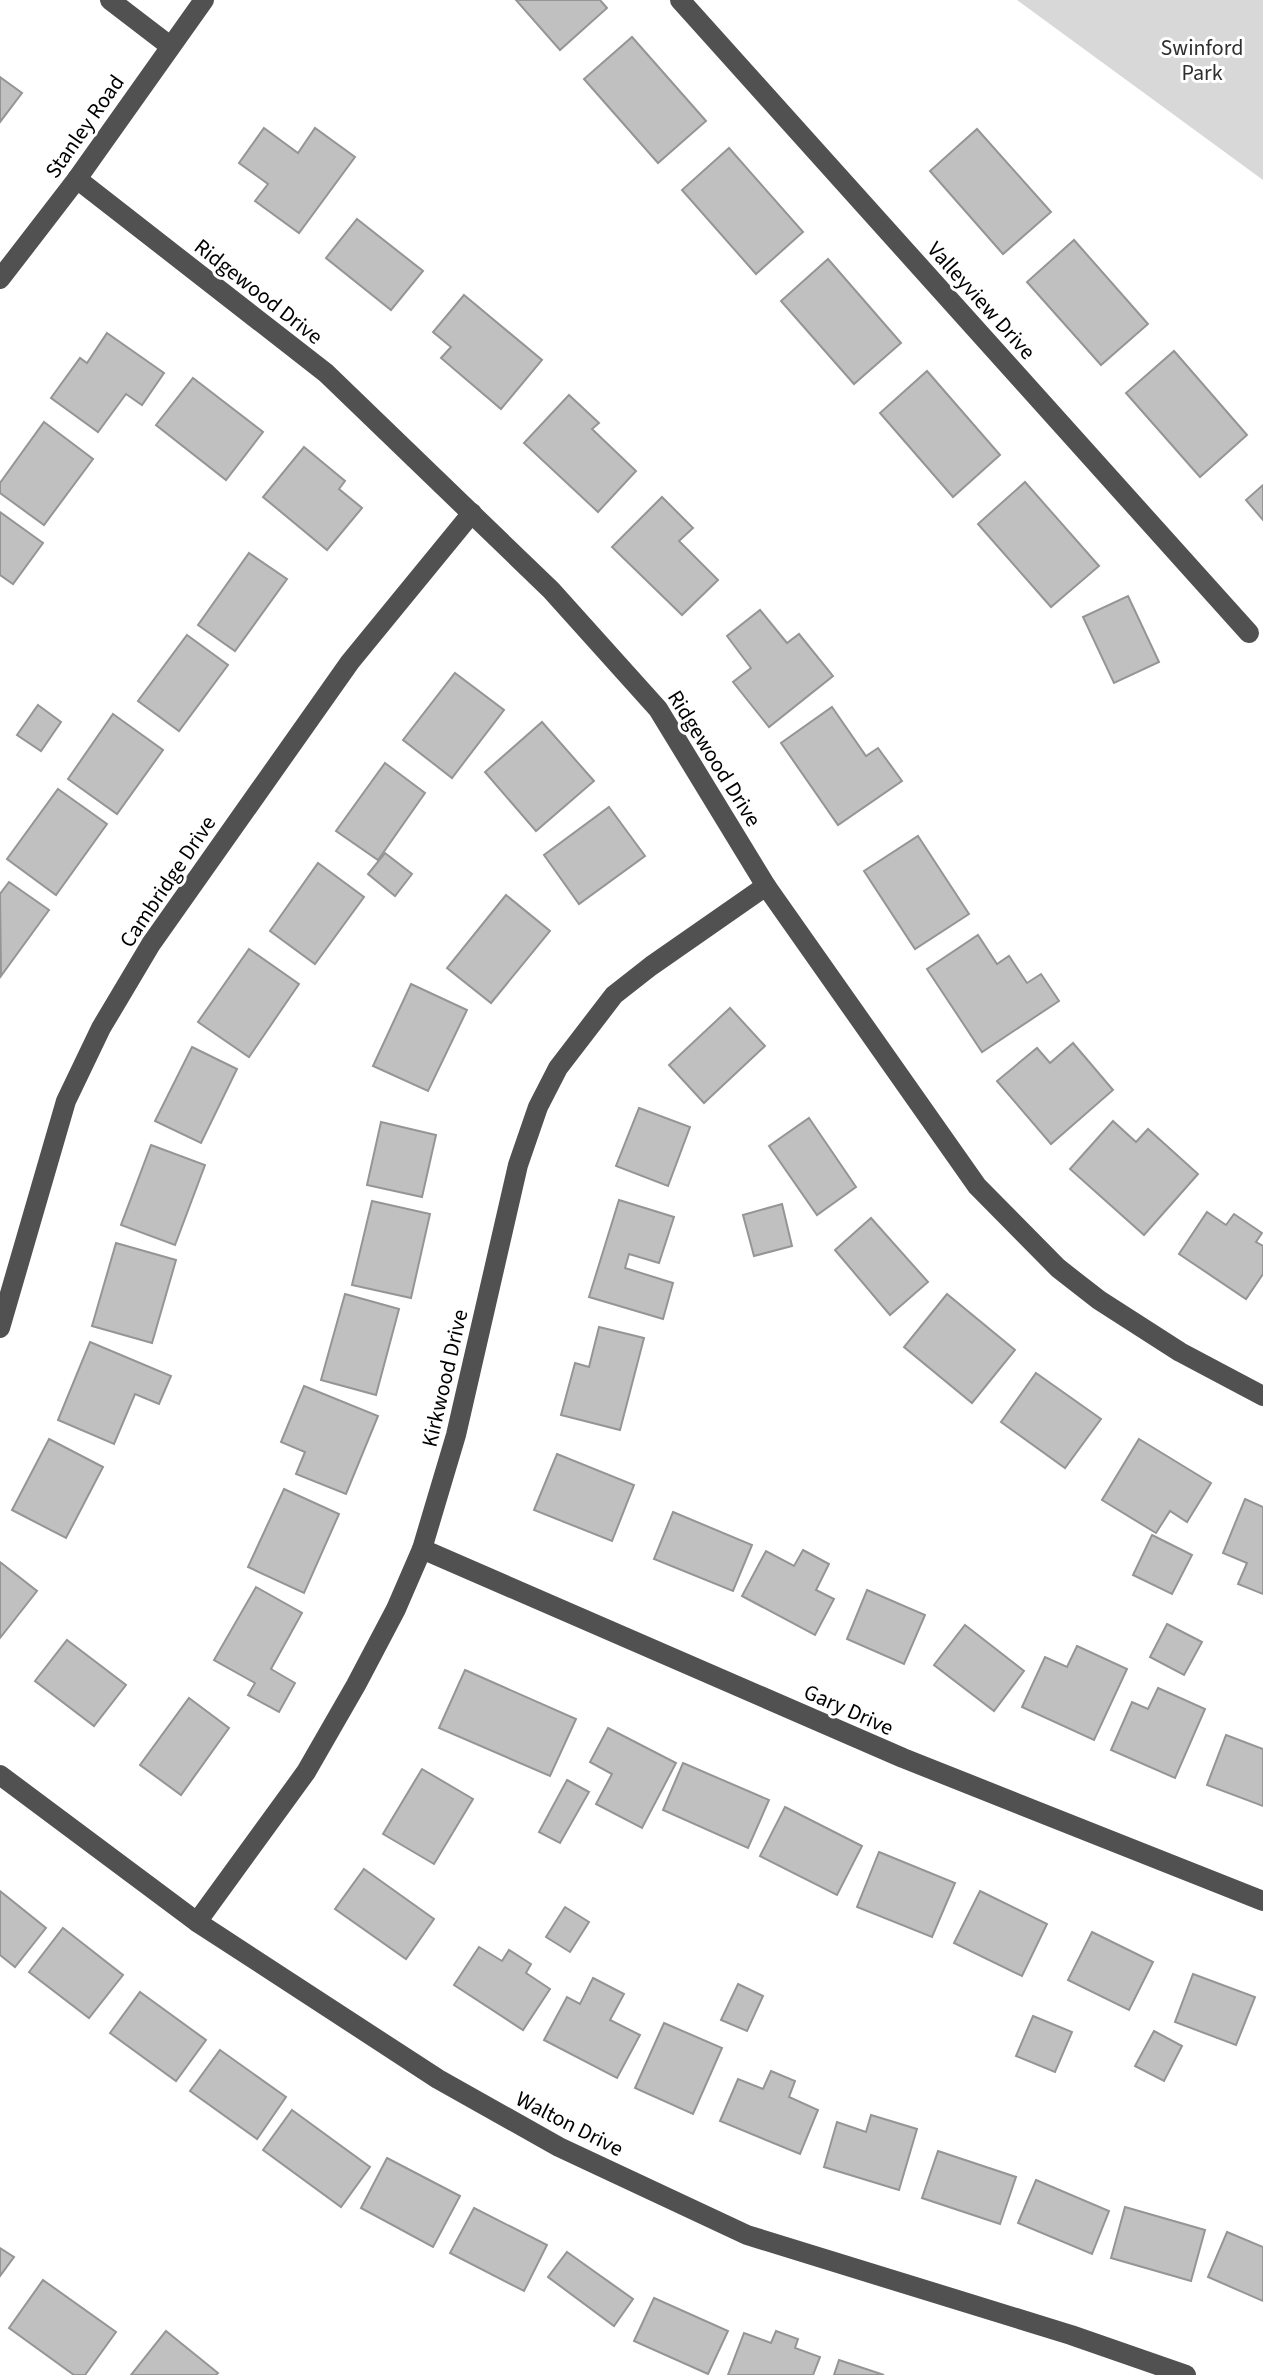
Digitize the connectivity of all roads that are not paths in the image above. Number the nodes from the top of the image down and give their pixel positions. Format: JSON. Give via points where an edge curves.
{"nodes":[{"id":1,"x":110,"y":0,"type":"edge"},
{"id":2,"x":204,"y":0,"type":"edge"},
{"id":3,"x":680,"y":0,"type":"edge"},
{"id":4,"x":170,"y":46,"type":"junction"},
{"id":5,"x":77,"y":179,"type":"junction"},
{"id":6,"x":0,"y":279,"type":"edge"},
{"id":7,"x":472,"y":513,"type":"junction"},
{"id":8,"x":1249,"y":633,"type":"dead end"},
{"id":9,"x":766,"y":886,"type":"junction"},
{"id":10,"x":0,"y":1328,"type":"edge"},
{"id":11,"x":1263,"y":1396,"type":"edge"},
{"id":12,"x":422,"y":1549,"type":"junction"},
{"id":13,"x":0,"y":1775,"type":"edge"},
{"id":14,"x":1263,"y":1901,"type":"edge"},
{"id":15,"x":197,"y":1922,"type":"junction"},
{"id":16,"x":1186,"y":2375,"type":"edge"}],
"edges":[{"from":1,"to":4,"type":"street"},
{"from":2,"to":4,"type":"street","name":"Stanley Road"},
{"from":3,"to":8,"type":"street","name":"Valleyview Drive"},
{"from":4,"to":5,"type":"street","name":"Stanley Road"},
{"from":5,"to":6,"type":"street","name":"Stanley Road"},
{"from":5,"to":7,"type":"street","name":"Ridgewood Drive","via":[[326,373]]},
{"from":7,"to":9,"type":"street","name":"Ridgewood Drive","via":[[551,590],[658,709]]},
{"from":7,"to":10,"type":"street","name":"Cambridge Drive","via":[[350,662],[168,920],[101,1028],[66,1101]]},
{"from":9,"to":11,"type":"street","name":"Ridgewood Drive","via":[[977,1186],[1058,1268],[1099,1300]]},
{"from":9,"to":12,"type":"street","name":"Kirkwood Drive","via":[[614,995],[558,1068],[518,1165],[456,1435]]},
{"from":12,"to":14,"type":"street","name":"Gary Drive","via":[[903,1758]]},
{"from":12,"to":15,"type":"street","name":"Kirkwood Drive","via":[[363,1673],[306,1772]]},
{"from":13,"to":15,"type":"street","name":"Walton Drive"},
{"from":15,"to":16,"type":"street","name":"Walton Drive","via":[[438,2079],[559,2147],[747,2235]]}]}
